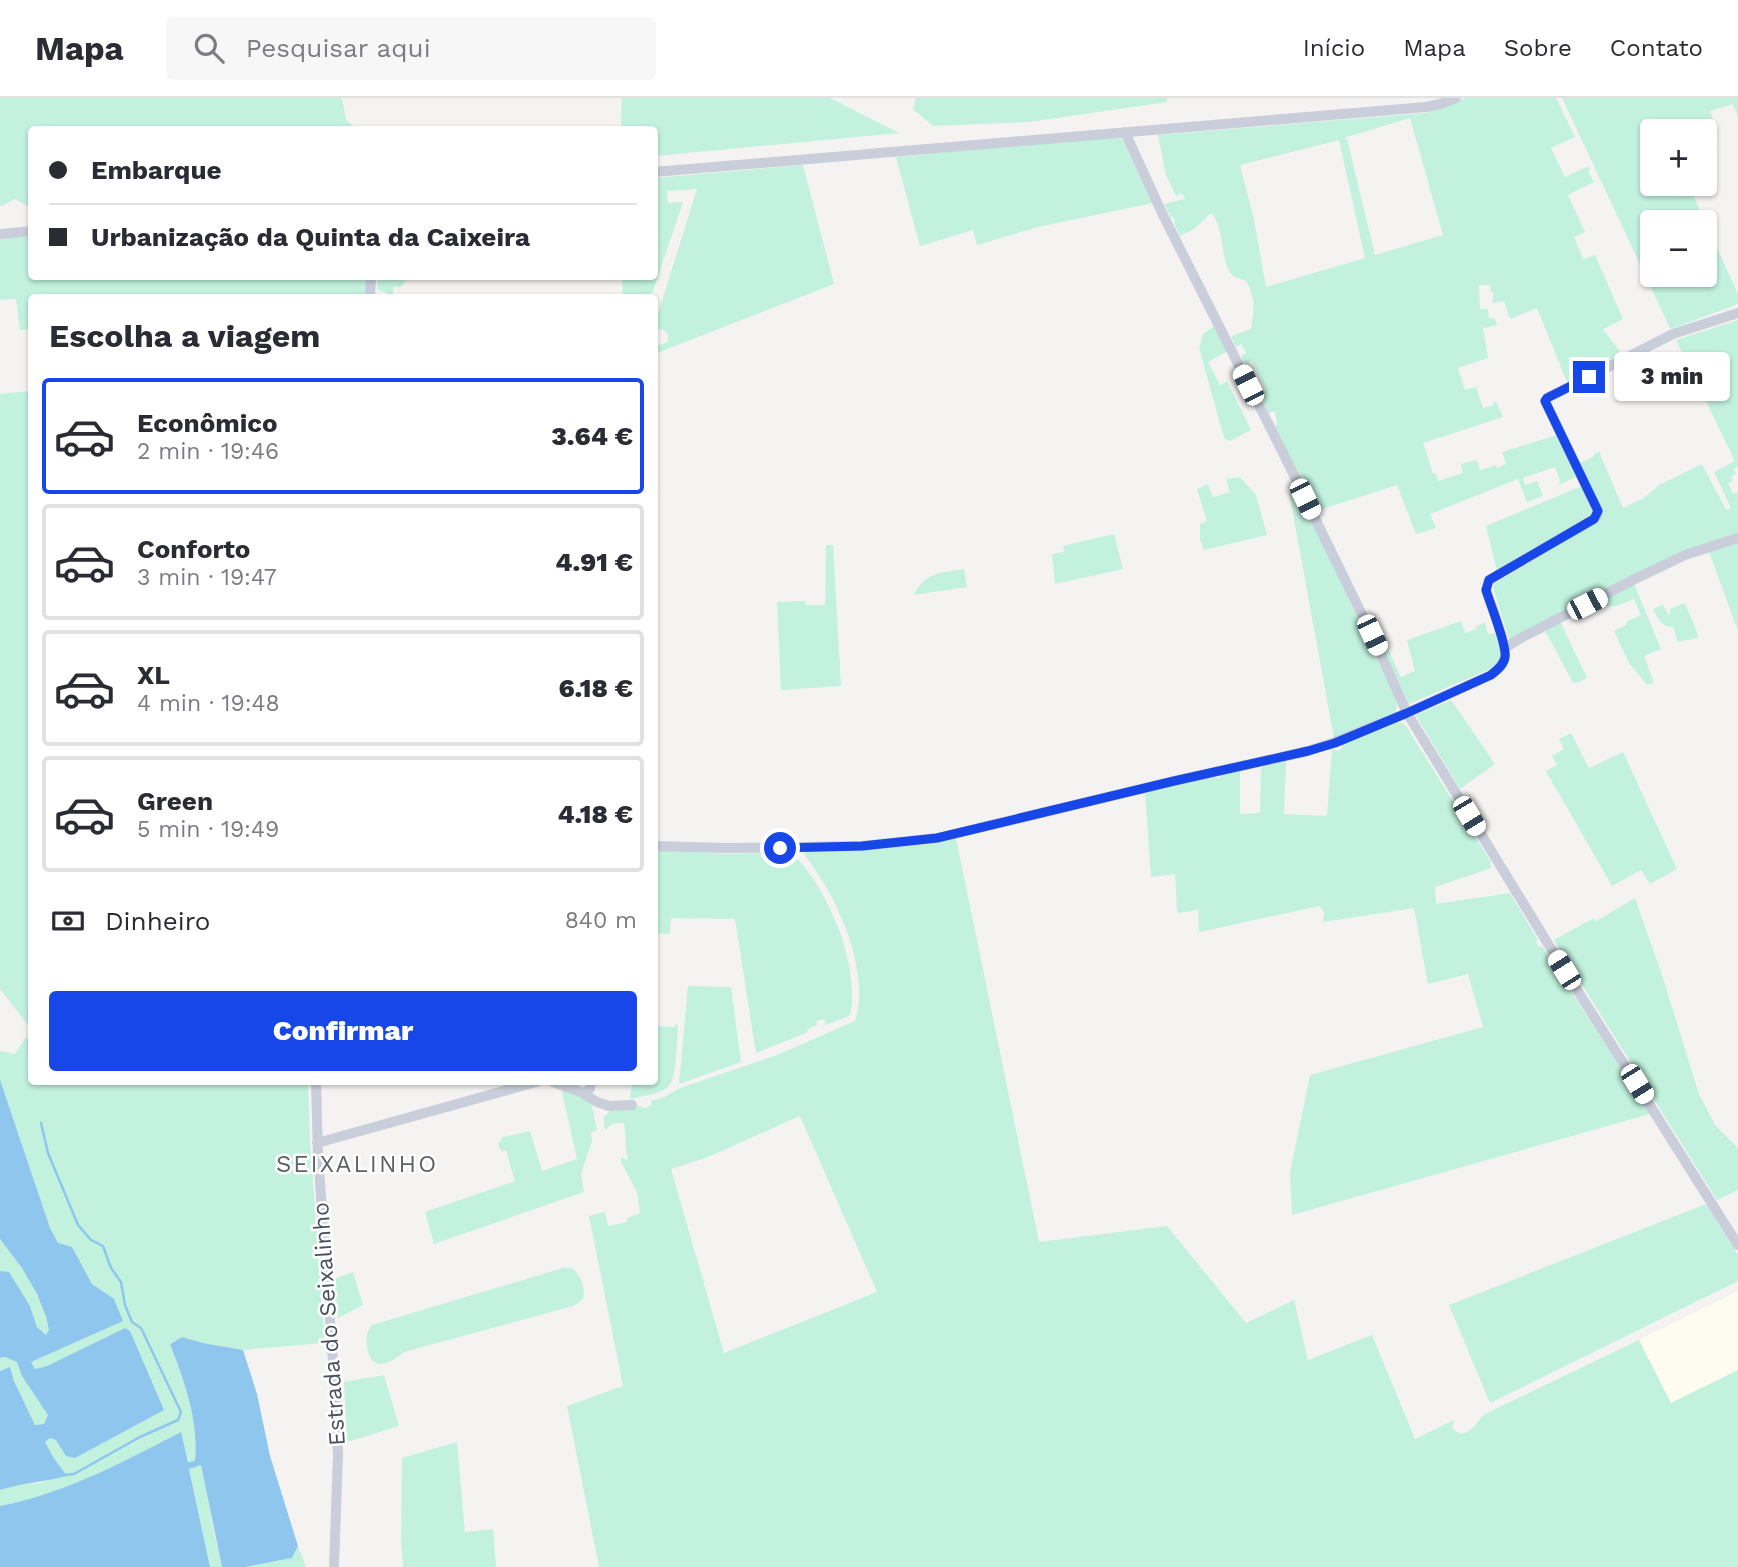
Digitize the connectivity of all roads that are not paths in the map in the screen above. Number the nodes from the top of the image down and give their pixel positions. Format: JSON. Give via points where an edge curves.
{"nodes":[{"id":1,"x":1456,"y":98,"type":"edge"},
{"id":2,"x":1125,"y":132,"type":"junction"},
{"id":3,"x":658,"y":172,"type":"edge"},
{"id":4,"x":28,"y":231,"type":"edge"},
{"id":5,"x":0,"y":234,"type":"edge"},
{"id":6,"x":1738,"y":313,"type":"edge"},
{"id":7,"x":1738,"y":538,"type":"edge"},
{"id":8,"x":1505,"y":648,"type":"junction"},
{"id":9,"x":1407,"y":713,"type":"junction"},
{"id":10,"x":658,"y":846,"type":"edge"},
{"id":11,"x":316,"y":1085,"type":"edge"},
{"id":12,"x":525,"y":1085,"type":"edge"},
{"id":13,"x":560,"y":1085,"type":"edge"},
{"id":14,"x":590,"y":1085,"type":"edge"},
{"id":15,"x":585,"y":1094,"type":"junction"},
{"id":16,"x":632,"y":1105,"type":"dead end"},
{"id":17,"x":317,"y":1143,"type":"junction"},
{"id":18,"x":1738,"y":1245,"type":"edge"},
{"id":19,"x":334,"y":1567,"type":"edge"}],
"edges":[{"from":1,"to":2,"type":"street","via":[[1426,107]]},
{"from":2,"to":3,"type":"street"},
{"from":2,"to":9,"type":"street"},
{"from":4,"to":5,"type":"street"},
{"from":6,"to":8,"type":"street","via":[[1673,334],[1547,398],[1598,511],[1594,519],[1489,580],[1486,590]]},
{"from":7,"to":8,"type":"street","via":[[1685,555]]},
{"from":8,"to":9,"type":"street","via":[[1505,659],[1491,675]]},
{"from":9,"to":10,"type":"street","via":[[1308,751],[937,838],[862,846]]},
{"from":9,"to":18,"type":"street"},
{"from":11,"to":17,"type":"street","name":"Estrada do Seixalinho"},
{"from":12,"to":17,"type":"street"},
{"from":13,"to":15,"type":"street"},
{"from":14,"to":15,"type":"street"},
{"from":15,"to":16,"type":"street","via":[[609,1106]]},
{"from":17,"to":19,"type":"street","name":"Estrada do Seixalinho","via":[[338,1454]]}]}
